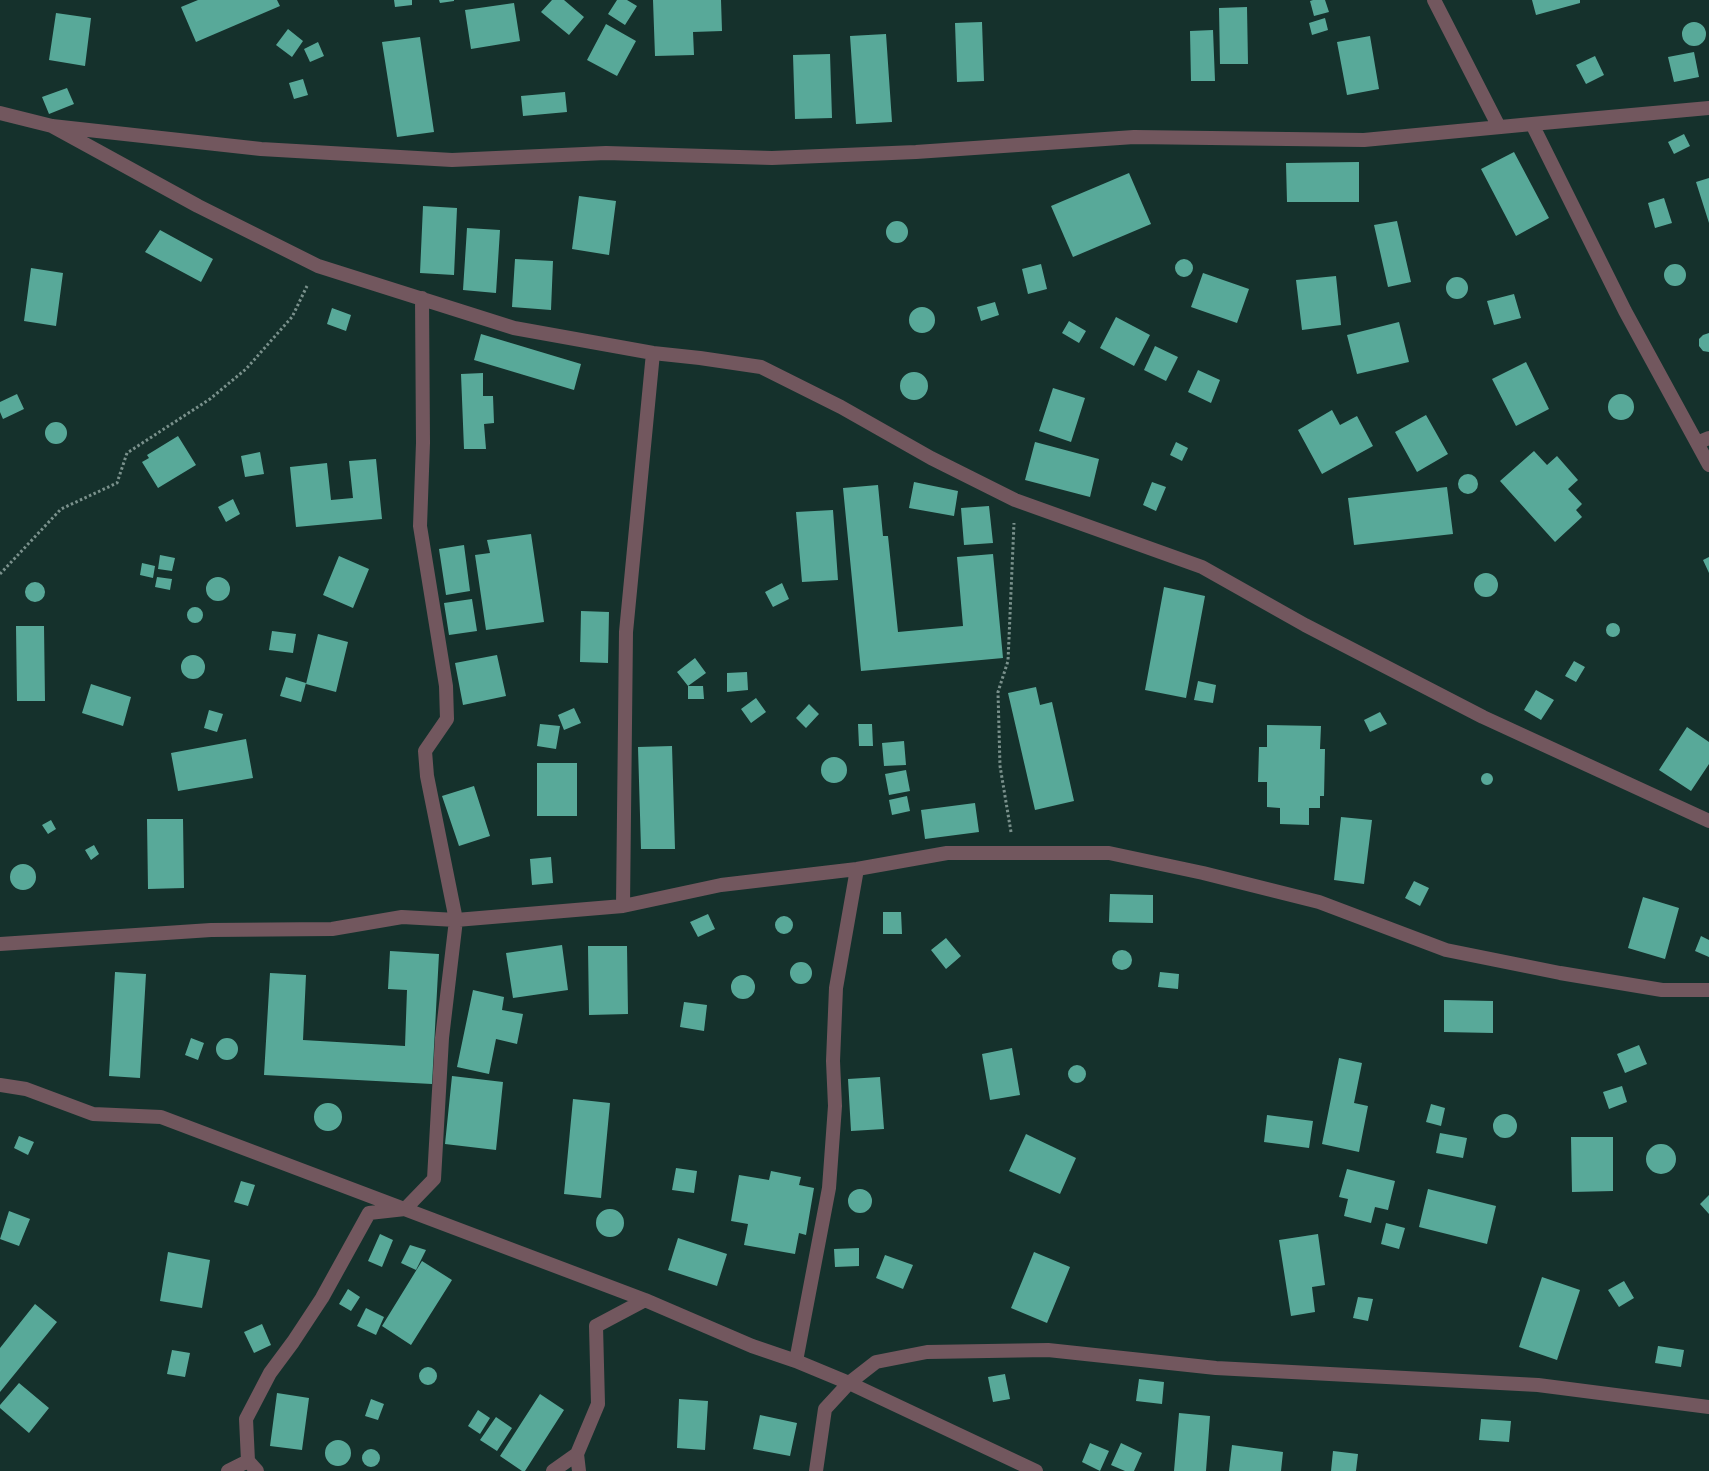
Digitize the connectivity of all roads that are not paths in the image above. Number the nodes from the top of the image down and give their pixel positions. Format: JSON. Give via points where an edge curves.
{"nodes":[{"id":1,"x":1434,"y":0,"type":"edge"},
{"id":2,"x":1709,"y":108,"type":"edge"},
{"id":3,"x":0,"y":113,"type":"edge"},
{"id":4,"x":1532,"y":124,"type":"junction"},
{"id":5,"x":52,"y":126,"type":"junction"},
{"id":6,"x":1499,"y":127,"type":"junction"},
{"id":7,"x":422,"y":298,"type":"junction"},
{"id":8,"x":652,"y":353,"type":"junction"},
{"id":9,"x":1703,"y":440,"type":"edge"},
{"id":10,"x":1709,"y":465,"type":"edge"},
{"id":11,"x":1709,"y":821,"type":"edge"},
{"id":12,"x":857,"y":869,"type":"junction"},
{"id":13,"x":623,"y":906,"type":"junction"},
{"id":14,"x":456,"y":920,"type":"junction"},
{"id":15,"x":0,"y":944,"type":"edge"},
{"id":16,"x":1709,"y":990,"type":"edge"},
{"id":17,"x":0,"y":1084,"type":"edge"},
{"id":18,"x":405,"y":1209,"type":"junction"},
{"id":19,"x":645,"y":1300,"type":"junction"},
{"id":20,"x":796,"y":1361,"type":"junction"},
{"id":21,"x":849,"y":1383,"type":"junction"},
{"id":22,"x":1709,"y":1407,"type":"edge"},
{"id":23,"x":577,"y":1454,"type":"junction"},
{"id":24,"x":253,"y":1466,"type":"edge"},
{"id":25,"x":228,"y":1471,"type":"edge"},
{"id":26,"x":553,"y":1471,"type":"edge"},
{"id":27,"x":579,"y":1471,"type":"edge"},
{"id":28,"x":816,"y":1471,"type":"edge"},
{"id":29,"x":1036,"y":1471,"type":"edge"}],
"edges":[{"from":1,"to":6,"type":"street"},
{"from":2,"to":4,"type":"street"},
{"from":3,"to":5,"type":"street"},
{"from":4,"to":6,"type":"street"},
{"from":4,"to":9,"type":"street","via":[[1625,311]]},
{"from":5,"to":6,"type":"street","via":[[261,149],[452,160],[606,154],[772,158],[1134,137],[1364,140]]},
{"from":5,"to":7,"type":"street","via":[[198,206],[318,266]]},
{"from":7,"to":8,"type":"street","via":[[514,328]]},
{"from":7,"to":14,"type":"street","via":[[420,526],[446,686],[447,719],[425,751]]},
{"from":8,"to":11,"type":"street","via":[[761,367],[1015,500],[1202,567],[1305,625],[1483,717]]},
{"from":8,"to":13,"type":"street","via":[[626,632]]},
{"from":9,"to":10,"type":"street"},
{"from":12,"to":13,"type":"street","via":[[721,885]]},
{"from":12,"to":16,"type":"street","via":[[947,853],[1109,853],[1319,902],[1446,950],[1662,990]]},
{"from":12,"to":20,"type":"street","via":[[836,988],[835,1106],[829,1188]]},
{"from":13,"to":14,"type":"street"},
{"from":14,"to":15,"type":"street","via":[[402,917],[332,929],[211,930]]},
{"from":14,"to":18,"type":"street","via":[[442,1038],[434,1179]]},
{"from":17,"to":18,"type":"street","via":[[26,1089],[93,1114],[160,1116]]},
{"from":18,"to":19,"type":"street"},
{"from":18,"to":24,"type":"street","via":[[369,1213],[322,1298],[270,1373],[246,1419]]},
{"from":19,"to":20,"type":"street","via":[[752,1346]]},
{"from":19,"to":23,"type":"street","via":[[596,1326],[598,1404]]},
{"from":20,"to":21,"type":"street"},
{"from":21,"to":22,"type":"street","via":[[876,1362],[927,1352],[1048,1350],[1216,1368],[1538,1385]]},
{"from":21,"to":28,"type":"street","via":[[825,1409]]},
{"from":21,"to":29,"type":"street"},
{"from":23,"to":26,"type":"street"},
{"from":23,"to":27,"type":"street"},
{"from":24,"to":25,"type":"street"}]}
